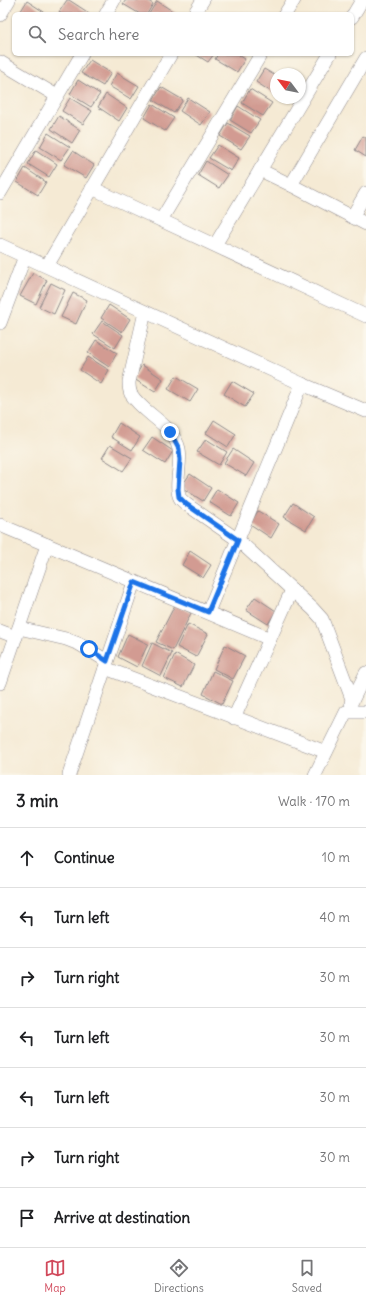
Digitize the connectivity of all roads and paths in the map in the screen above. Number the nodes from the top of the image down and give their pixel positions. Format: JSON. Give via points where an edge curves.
{"nodes":[{"id":1,"x":9,"y":0,"type":"edge"},
{"id":2,"x":114,"y":0,"type":"edge"},
{"id":3,"x":203,"y":0,"type":"edge"},
{"id":4,"x":294,"y":0,"type":"edge"},
{"id":5,"x":362,"y":0,"type":"edge"},
{"id":6,"x":366,"y":2,"type":"edge"},
{"id":7,"x":107,"y":12,"type":"edge"},
{"id":8,"x":195,"y":12,"type":"edge"},
{"id":9,"x":286,"y":12,"type":"edge"},
{"id":10,"x":354,"y":14,"type":"edge"},
{"id":11,"x":0,"y":15,"type":"edge"},
{"id":12,"x":81,"y":56,"type":"edge"},
{"id":13,"x":170,"y":56,"type":"edge"},
{"id":14,"x":260,"y":56,"type":"edge"},
{"id":15,"x":329,"y":56,"type":"edge"},
{"id":16,"x":366,"y":58,"type":"edge"},
{"id":17,"x":0,"y":62,"type":"edge"},
{"id":18,"x":57,"y":96,"type":"junction"},
{"id":19,"x":260,"y":170,"type":"junction"},
{"id":20,"x":292,"y":185,"type":"junction"},
{"id":21,"x":92,"y":188,"type":"junction"},
{"id":22,"x":0,"y":192,"type":"edge"},
{"id":23,"x":366,"y":193,"type":"edge"},
{"id":24,"x":352,"y":217,"type":"junction"},
{"id":25,"x":161,"y":220,"type":"junction"},
{"id":26,"x":366,"y":224,"type":"edge"},
{"id":27,"x":0,"y":245,"type":"edge"},
{"id":28,"x":215,"y":245,"type":"junction"},
{"id":29,"x":25,"y":256,"type":"junction"},
{"id":30,"x":47,"y":266,"type":"junction"},
{"id":31,"x":145,"y":312,"type":"junction"},
{"id":32,"x":366,"y":316,"type":"edge"},
{"id":33,"x":0,"y":323,"type":"edge"},
{"id":34,"x":302,"y":384,"type":"junction"},
{"id":35,"x":366,"y":411,"type":"edge"},
{"id":36,"x":0,"y":524,"type":"edge"},
{"id":37,"x":238,"y":540,"type":"junction"},
{"id":38,"x":47,"y":545,"type":"junction"},
{"id":39,"x":134,"y":582,"type":"junction"},
{"id":40,"x":292,"y":590,"type":"junction"},
{"id":41,"x":208,"y":612,"type":"junction"},
{"id":42,"x":0,"y":631,"type":"edge"},
{"id":43,"x":17,"y":632,"type":"junction"},
{"id":44,"x":270,"y":639,"type":"junction"},
{"id":45,"x":106,"y":665,"type":"junction"},
{"id":46,"x":366,"y":673,"type":"edge"},
{"id":47,"x":0,"y":684,"type":"edge"},
{"id":48,"x":352,"y":699,"type":"junction"},
{"id":49,"x":346,"y":712,"type":"junction"},
{"id":50,"x":366,"y":712,"type":"edge"},
{"id":51,"x":234,"y":718,"type":"junction"},
{"id":52,"x":326,"y":752,"type":"junction"},
{"id":53,"x":69,"y":775,"type":"edge"},
{"id":54,"x":315,"y":775,"type":"edge"}],
"edges":[{"from":1,"to":11,"type":"street"},
{"from":2,"to":7,"type":"street"},
{"from":3,"to":8,"type":"street"},
{"from":4,"to":9,"type":"street"},
{"from":5,"to":6,"type":"street"},
{"from":5,"to":10,"type":"street"},
{"from":12,"to":18,"type":"street"},
{"from":13,"to":21,"type":"street"},
{"from":14,"to":25,"type":"street"},
{"from":15,"to":19,"type":"street"},
{"from":16,"to":20,"type":"street"},
{"from":17,"to":18,"type":"street"},
{"from":18,"to":22,"type":"street"},
{"from":19,"to":20,"type":"street"},
{"from":19,"to":28,"type":"street"},
{"from":20,"to":24,"type":"street"},
{"from":21,"to":25,"type":"street"},
{"from":21,"to":30,"type":"street"},
{"from":23,"to":24,"type":"street"},
{"from":24,"to":26,"type":"street"},
{"from":25,"to":28,"type":"street"},
{"from":27,"to":29,"type":"street"},
{"from":28,"to":32,"type":"street"},
{"from":29,"to":30,"type":"street"},
{"from":29,"to":33,"type":"street"},
{"from":30,"to":31,"type":"street"},
{"from":31,"to":34,"type":"street"},
{"from":31,"to":37,"type":"street","via":[[129,382],[130,392],[175,440],[180,460],[179,497]]},
{"from":34,"to":35,"type":"street"},
{"from":34,"to":37,"type":"street"},
{"from":36,"to":38,"type":"street"},
{"from":37,"to":40,"type":"street"},
{"from":37,"to":41,"type":"street"},
{"from":38,"to":39,"type":"street"},
{"from":38,"to":43,"type":"street"},
{"from":39,"to":41,"type":"street"},
{"from":39,"to":45,"type":"street"},
{"from":40,"to":44,"type":"street"},
{"from":40,"to":48,"type":"street","via":[[322,620]]},
{"from":41,"to":44,"type":"street"},
{"from":42,"to":43,"type":"street"},
{"from":43,"to":45,"type":"street","via":[[66,639],[79,644]]},
{"from":43,"to":47,"type":"street"},
{"from":44,"to":51,"type":"street"},
{"from":45,"to":51,"type":"street"},
{"from":45,"to":53,"type":"street"},
{"from":46,"to":48,"type":"street"},
{"from":48,"to":49,"type":"street"},
{"from":49,"to":50,"type":"street"},
{"from":49,"to":52,"type":"street"},
{"from":51,"to":52,"type":"street"},
{"from":52,"to":54,"type":"street"}]}
